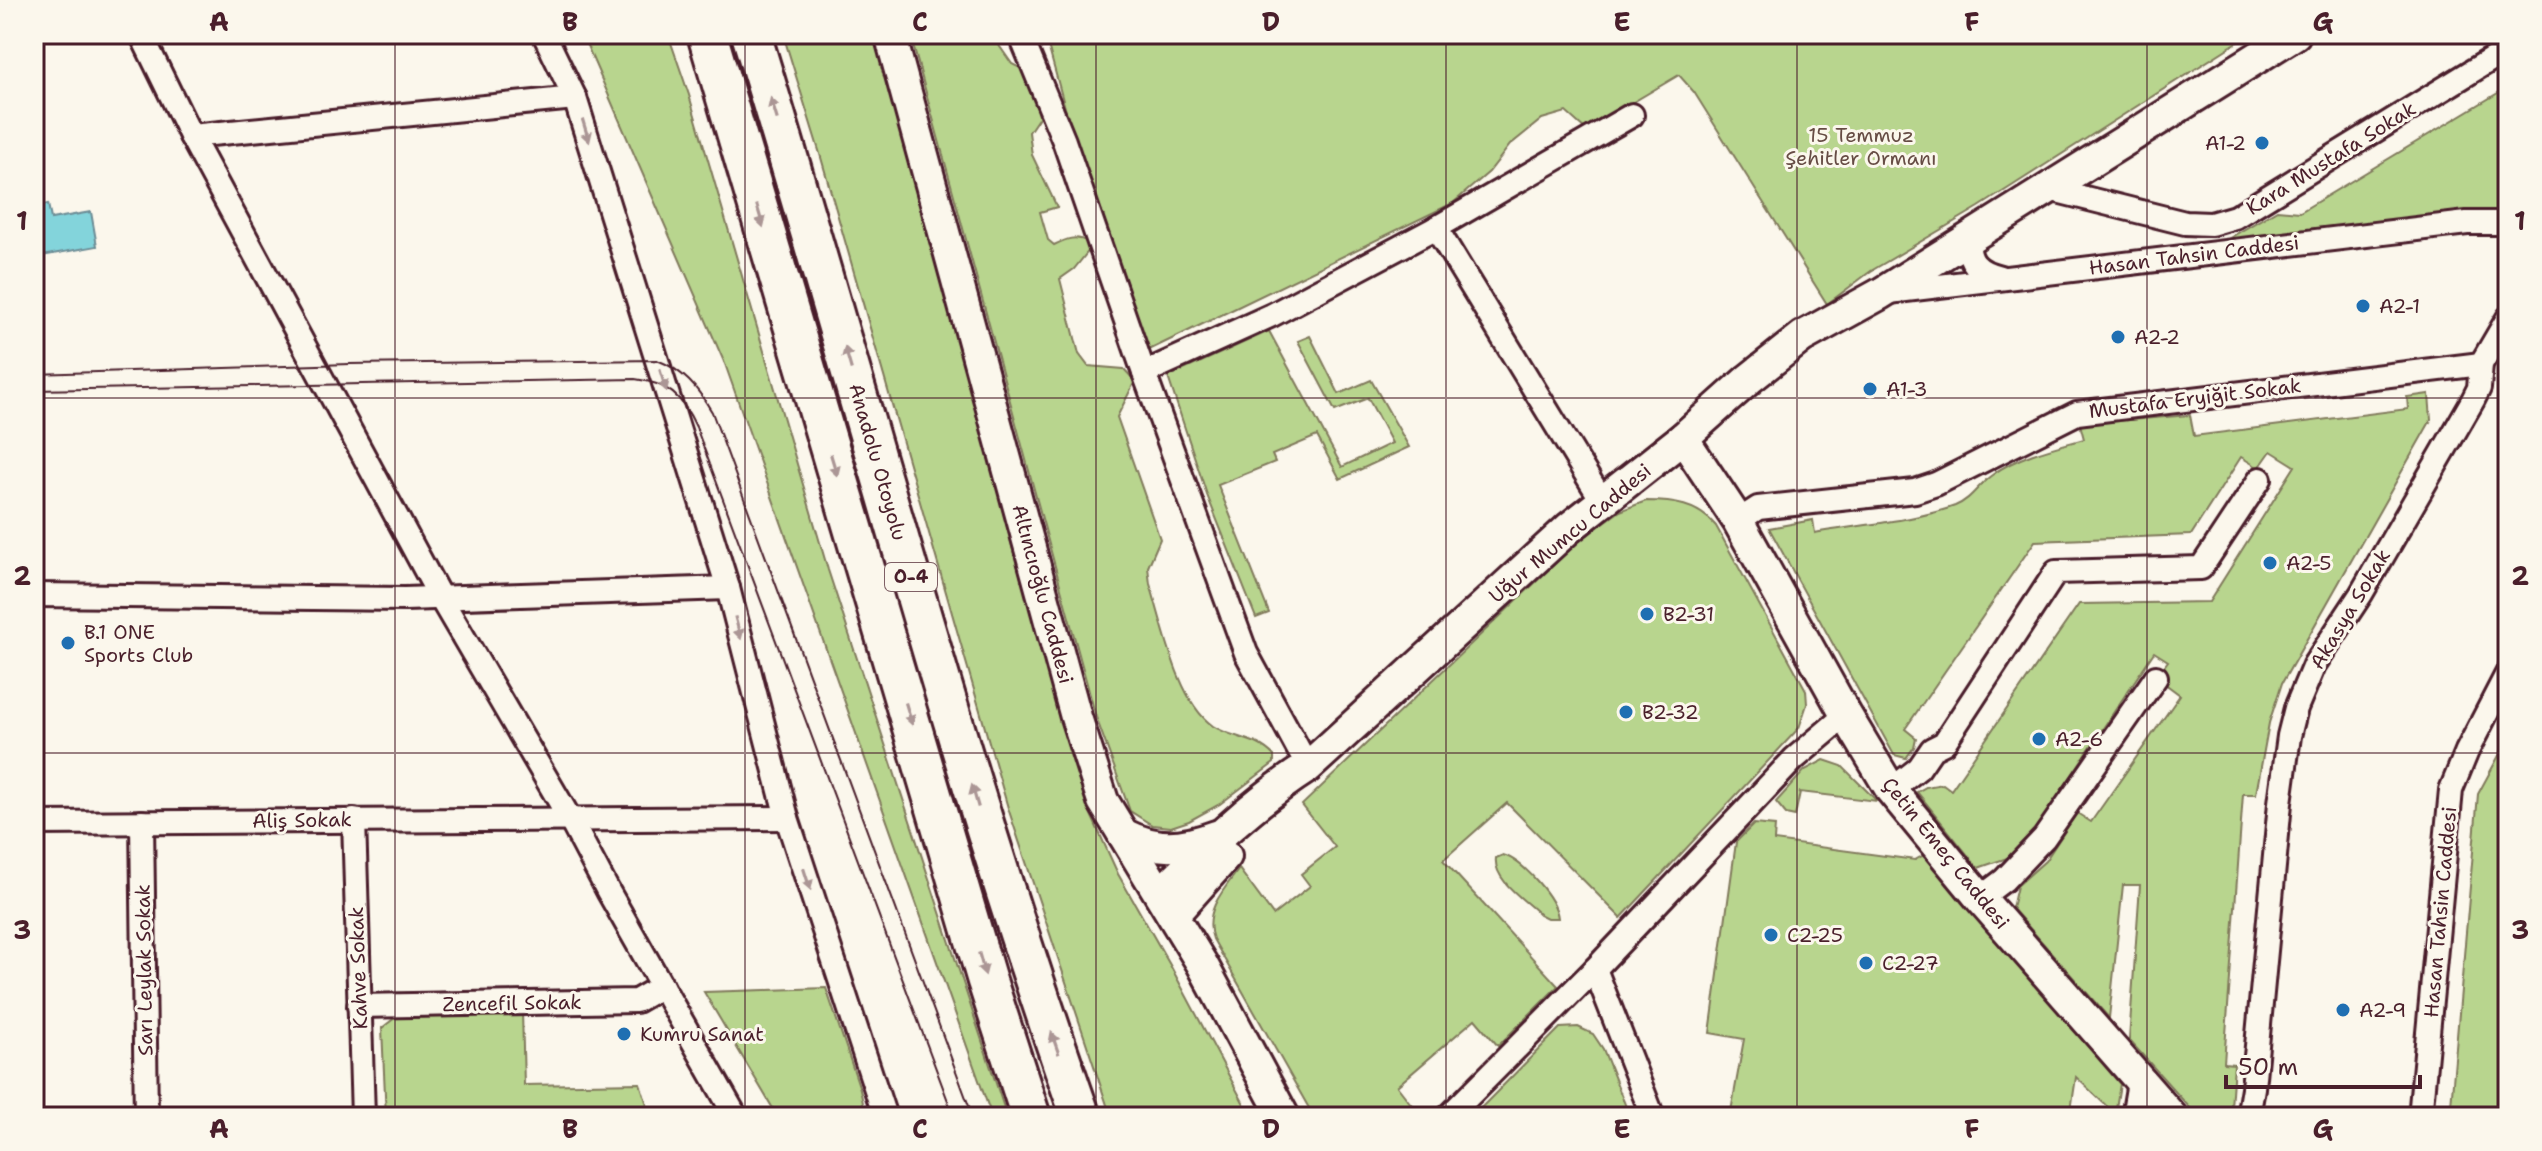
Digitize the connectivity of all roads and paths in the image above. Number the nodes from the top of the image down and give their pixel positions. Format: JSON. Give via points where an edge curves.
{"nodes":[{"id":1,"x":141,"y":34,"type":"edge"},
{"id":2,"x":544,"y":34,"type":"edge"},
{"id":3,"x":707,"y":34,"type":"edge"},
{"id":4,"x":751,"y":34,"type":"edge"},
{"id":5,"x":890,"y":34,"type":"edge"},
{"id":6,"x":1020,"y":34,"type":"edge"},
{"id":7,"x":2295,"y":34,"type":"edge"},
{"id":8,"x":2508,"y":49,"type":"edge"},
{"id":9,"x":575,"y":98,"type":"junction"},
{"id":10,"x":1632,"y":115,"type":"dead end"},
{"id":11,"x":191,"y":136,"type":"junction"},
{"id":12,"x":2049,"y":189,"type":"junction"},
{"id":13,"x":2508,"y":223,"type":"edge"},
{"id":14,"x":1436,"y":228,"type":"junction"},
{"id":15,"x":1970,"y":237,"type":"junction"},
{"id":16,"x":2001,"y":277,"type":"junction"},
{"id":17,"x":1880,"y":294,"type":"junction"},
{"id":18,"x":2508,"y":318,"type":"edge"},
{"id":19,"x":2481,"y":364,"type":"junction"},
{"id":20,"x":1144,"y":373,"type":"junction"},
{"id":21,"x":1683,"y":438,"type":"junction"},
{"id":22,"x":2260,"y":479,"type":"dead end"},
{"id":23,"x":1603,"y":502,"type":"junction"},
{"id":24,"x":1738,"y":521,"type":"junction"},
{"id":25,"x":728,"y":588,"type":"junction"},
{"id":26,"x":34,"y":595,"type":"edge"},
{"id":27,"x":440,"y":597,"type":"junction"},
{"id":28,"x":2508,"y":672,"type":"edge"},
{"id":29,"x":2156,"y":677,"type":"dead end"},
{"id":30,"x":1846,"y":715,"type":"junction"},
{"id":31,"x":1308,"y":767,"type":"junction"},
{"id":32,"x":1891,"y":790,"type":"junction"},
{"id":33,"x":787,"y":818,"type":"junction"},
{"id":34,"x":570,"y":819,"type":"junction"},
{"id":35,"x":354,"y":820,"type":"junction"},
{"id":36,"x":142,"y":822,"type":"junction"},
{"id":37,"x":34,"y":823,"type":"edge"},
{"id":38,"x":1123,"y":834,"type":"junction"},
{"id":39,"x":1221,"y":834,"type":"junction"},
{"id":40,"x":1980,"y":898,"type":"junction"},
{"id":41,"x":1166,"y":905,"type":"junction"},
{"id":42,"x":1595,"y":969,"type":"junction"},
{"id":43,"x":662,"y":986,"type":"junction"},
{"id":44,"x":359,"y":1006,"type":"junction"},
{"id":45,"x":2139,"y":1082,"type":"junction"},
{"id":46,"x":146,"y":1117,"type":"edge"},
{"id":47,"x":363,"y":1117,"type":"edge"},
{"id":48,"x":736,"y":1117,"type":"edge"},
{"id":49,"x":885,"y":1117,"type":"edge"},
{"id":50,"x":1031,"y":1117,"type":"edge"},
{"id":51,"x":1081,"y":1117,"type":"edge"},
{"id":52,"x":1284,"y":1117,"type":"edge"},
{"id":53,"x":1448,"y":1117,"type":"edge"},
{"id":54,"x":1653,"y":1117,"type":"edge"},
{"id":55,"x":2133,"y":1117,"type":"edge"},
{"id":56,"x":2172,"y":1117,"type":"edge"},
{"id":57,"x":2248,"y":1117,"type":"edge"},
{"id":58,"x":2420,"y":1117,"type":"edge"}],
"edges":[{"from":1,"to":11,"type":"street"},
{"from":2,"to":9,"type":"street"},
{"from":3,"to":50,"type":"highway","name":"Anadolu Otoyolu","number":"O-4","one_way":true},
{"from":51,"to":4,"type":"highway","name":"Anadolu Otoyolu","number":"O-4","one_way":true,"via":[[980,814]]},
{"from":5,"to":38,"type":"street","name":"Altıncıoğlu Caddesi","via":[[1076,717],[1103,801]]},
{"from":6,"to":20,"type":"street","via":[[1064,141]]},
{"from":7,"to":12,"type":"street","name":"Uğur Mumcu Caddesi"},
{"from":8,"to":12,"type":"street","name":"Kara Mustafa Sokak","via":[[2235,217],[2211,224],[2185,223]]},
{"from":9,"to":11,"type":"street"},
{"from":9,"to":25,"type":"street","one_way":true},
{"from":10,"to":14,"type":"street"},
{"from":11,"to":27,"type":"street"},
{"from":12,"to":15,"type":"street","name":"Uğur Mumcu Caddesi"},
{"from":13,"to":16,"type":"street","name":"Hasan Tahsin Caddesi","via":[[2467,223]]},
{"from":14,"to":20,"type":"street","via":[[1272,315]]},
{"from":14,"to":23,"type":"street"},
{"from":15,"to":16,"type":"street","via":[[1967,249],[1975,268]]},
{"from":15,"to":17,"type":"street","name":"Uğur Mumcu Caddesi"},
{"from":16,"to":17,"type":"street","name":"Hasan Tahsin Caddesi"},
{"from":17,"to":21,"type":"street","name":"Uğur Mumcu Caddesi","via":[[1802,337]]},
{"from":18,"to":19,"type":"street","name":"Akasya Sokak"},
{"from":19,"to":24,"type":"street","name":"Mustafa Eryiğit Sokak","via":[[2077,413],[1915,491],[1758,508]]},
{"from":19,"to":57,"type":"street","name":"Akasya Sokak","via":[[2473,400],[2314,665],[2296,708],[2280,796]]},
{"from":20,"to":31,"type":"street","via":[[1246,653]]},
{"from":21,"to":23,"type":"street","name":"Uğur Mumcu Caddesi"},
{"from":21,"to":24,"type":"street","name":"Çetin Emeç Caddesi"},
{"from":22,"to":32,"type":"street","via":[[2201,568],[2056,572],[1944,743]]},
{"from":23,"to":31,"type":"street","name":"Uğur Mumcu Caddesi"},
{"from":24,"to":30,"type":"street","name":"Çetin Emeç Caddesi"},
{"from":25,"to":27,"type":"street"},
{"from":25,"to":33,"type":"street","one_way":true},
{"from":26,"to":27,"type":"street"},
{"from":27,"to":34,"type":"street"},
{"from":28,"to":58,"type":"street","name":"Hasan Tahsin Caddesi","via":[[2451,790]]},
{"from":29,"to":40,"type":"street","via":[[2044,838]]},
{"from":30,"to":32,"type":"street","name":"Çetin Emeç Caddesi"},
{"from":30,"to":42,"type":"street","via":[[1794,759]]},
{"from":31,"to":39,"type":"street"},
{"from":31,"to":41,"type":"street","via":[[1292,793],[1218,865]]},
{"from":32,"to":40,"type":"street","name":"Çetin Emeç Caddesi"},
{"from":33,"to":34,"type":"street","name":"Aliş Sokak"},
{"from":33,"to":49,"type":"street","one_way":true},
{"from":34,"to":35,"type":"street","name":"Aliş Sokak"},
{"from":34,"to":43,"type":"street"},
{"from":35,"to":36,"type":"street","name":"Aliş Sokak"},
{"from":35,"to":44,"type":"street","name":"Kahve Sokak"},
{"from":36,"to":37,"type":"street","name":"Aliş Sokak"},
{"from":36,"to":46,"type":"street","name":"Sarı Leylak Sokak"},
{"from":38,"to":39,"type":"street","via":[[1145,845],[1167,847]]},
{"from":38,"to":41,"type":"street","name":"Altıncıoğlu Caddesi"},
{"from":39,"to":41,"type":"street"},
{"from":40,"to":45,"type":"street","name":"Çetin Emeç Caddesi"},
{"from":41,"to":52,"type":"street","name":"Altıncıoğlu Caddesi"},
{"from":42,"to":53,"type":"street"},
{"from":42,"to":54,"type":"street"},
{"from":43,"to":44,"type":"street","name":"Zencefil Sokak","via":[[636,1001]]},
{"from":43,"to":48,"type":"street"},
{"from":44,"to":47,"type":"street","name":"Kahve Sokak"},
{"from":45,"to":55,"type":"street"},
{"from":45,"to":56,"type":"street","name":"Çetin Emeç Caddesi"}]}
